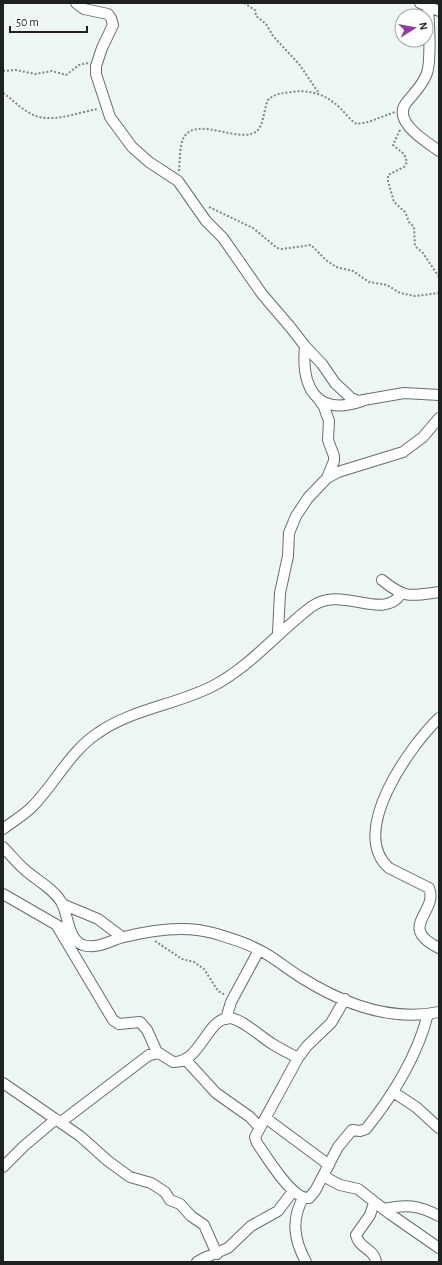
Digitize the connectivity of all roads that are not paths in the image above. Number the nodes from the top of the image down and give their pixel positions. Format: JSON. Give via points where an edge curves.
{"nodes":[{"id":1,"x":76,"y":3,"type":"edge"},
{"id":2,"x":424,"y":6,"type":"edge"},
{"id":3,"x":439,"y":11,"type":"edge"},
{"id":4,"x":439,"y":151,"type":"edge"},
{"id":5,"x":305,"y":346,"type":"junction"},
{"id":6,"x":439,"y":395,"type":"edge"},
{"id":7,"x":318,"y":398,"type":"junction"},
{"id":8,"x":362,"y":401,"type":"junction"},
{"id":9,"x":439,"y":418,"type":"edge"},
{"id":10,"x":327,"y":478,"type":"junction"},
{"id":11,"x":382,"y":580,"type":"dead end"},
{"id":12,"x":439,"y":592,"type":"edge"},
{"id":13,"x":401,"y":594,"type":"junction"},
{"id":14,"x":278,"y":633,"type":"junction"},
{"id":15,"x":439,"y":718,"type":"edge"},
{"id":16,"x":3,"y":829,"type":"edge"},
{"id":17,"x":3,"y":847,"type":"edge"},
{"id":18,"x":3,"y":894,"type":"edge"},
{"id":19,"x":62,"y":904,"type":"junction"},
{"id":20,"x":57,"y":926,"type":"junction"},
{"id":21,"x":71,"y":932,"type":"junction"},
{"id":22,"x":122,"y":937,"type":"junction"},
{"id":23,"x":439,"y":948,"type":"edge"},
{"id":24,"x":259,"y":950,"type":"junction"},
{"id":25,"x":345,"y":999,"type":"junction"},
{"id":26,"x":439,"y":1012,"type":"edge"},
{"id":27,"x":428,"y":1014,"type":"junction"},
{"id":28,"x":226,"y":1019,"type":"junction"},
{"id":29,"x":157,"y":1052,"type":"junction"},
{"id":30,"x":298,"y":1058,"type":"junction"},
{"id":31,"x":185,"y":1059,"type":"junction"},
{"id":32,"x":3,"y":1083,"type":"edge"},
{"id":33,"x":393,"y":1092,"type":"junction"},
{"id":34,"x":267,"y":1119,"type":"junction"},
{"id":35,"x":58,"y":1120,"type":"junction"},
{"id":36,"x":260,"y":1128,"type":"junction"},
{"id":37,"x":439,"y":1128,"type":"edge"},
{"id":38,"x":329,"y":1165,"type":"junction"},
{"id":39,"x":3,"y":1167,"type":"edge"},
{"id":40,"x":323,"y":1176,"type":"junction"},
{"id":41,"x":293,"y":1191,"type":"junction"},
{"id":42,"x":303,"y":1198,"type":"junction"},
{"id":43,"x":374,"y":1203,"type":"junction"},
{"id":44,"x":383,"y":1209,"type":"junction"},
{"id":45,"x":439,"y":1216,"type":"edge"},
{"id":46,"x":439,"y":1248,"type":"edge"},
{"id":47,"x":217,"y":1254,"type":"junction"},
{"id":48,"x":198,"y":1262,"type":"edge"},
{"id":49,"x":306,"y":1262,"type":"edge"},
{"id":50,"x":376,"y":1262,"type":"edge"}],
"edges":[{"from":1,"to":5,"type":"street","via":[[84,9],[108,14],[112,21],[112,29],[96,66],[98,82],[114,124],[132,147],[178,181],[204,218],[223,238],[262,294]]},
{"from":2,"to":3,"type":"street"},
{"from":2,"to":4,"type":"street","via":[[430,27],[427,72],[418,90],[403,108],[405,120],[411,130]]},
{"from":5,"to":7,"type":"street","via":[[304,374],[308,387]]},
{"from":5,"to":8,"type":"street","via":[[343,392],[354,400]]},
{"from":6,"to":8,"type":"street","via":[[404,393]]},
{"from":7,"to":8,"type":"street","via":[[339,405]]},
{"from":7,"to":10,"type":"street","via":[[329,421],[328,440],[334,456]]},
{"from":9,"to":10,"type":"street","via":[[423,437],[403,452],[338,472]]},
{"from":10,"to":14,"type":"street","via":[[303,505],[289,533],[288,556],[280,593]]},
{"from":11,"to":13,"type":"street"},
{"from":12,"to":13,"type":"street"},
{"from":13,"to":14,"type":"street","via":[[394,602],[372,605],[343,598],[325,599]]},
{"from":14,"to":16,"type":"street","via":[[240,670],[213,686],[99,732],[84,743],[32,807]]},
{"from":15,"to":23,"type":"street","via":[[402,765],[378,812],[374,830],[376,848],[388,868],[429,888],[430,898],[420,931],[424,939]]},
{"from":17,"to":19,"type":"street","via":[[23,868],[44,883]]},
{"from":18,"to":20,"type":"street"},
{"from":19,"to":21,"type":"street"},
{"from":19,"to":22,"type":"street","via":[[98,919]]},
{"from":20,"to":21,"type":"street"},
{"from":20,"to":29,"type":"street","via":[[113,1020],[119,1024],[140,1022],[147,1030]]},
{"from":21,"to":22,"type":"street","via":[[78,942],[89,946]]},
{"from":22,"to":24,"type":"street","via":[[191,930],[226,937]]},
{"from":24,"to":25,"type":"street","via":[[302,978]]},
{"from":24,"to":28,"type":"street","via":[[233,999]]},
{"from":25,"to":27,"type":"street","via":[[368,1009],[384,1012]]},
{"from":25,"to":30,"type":"street","via":[[331,1023]]},
{"from":26,"to":27,"type":"street"},
{"from":27,"to":33,"type":"street","via":[[415,1054]]},
{"from":28,"to":30,"type":"street","via":[[236,1020]]},
{"from":28,"to":31,"type":"street","via":[[216,1024]]},
{"from":29,"to":31,"type":"street","via":[[173,1062]]},
{"from":29,"to":35,"type":"street","via":[[149,1055]]},
{"from":30,"to":34,"type":"street"},
{"from":31,"to":36,"type":"street","via":[[216,1094],[250,1117]]},
{"from":32,"to":35,"type":"street"},
{"from":33,"to":37,"type":"street","via":[[416,1107]]},
{"from":33,"to":38,"type":"street","via":[[366,1129],[352,1130],[344,1139]]},
{"from":34,"to":36,"type":"street"},
{"from":34,"to":38,"type":"street"},
{"from":35,"to":39,"type":"street","via":[[24,1146]]},
{"from":35,"to":47,"type":"street","via":[[130,1177],[151,1183],[164,1191],[170,1200],[180,1204],[202,1223]]},
{"from":36,"to":41,"type":"street","via":[[256,1141]]},
{"from":38,"to":40,"type":"street"},
{"from":40,"to":42,"type":"street","via":[[312,1196]]},
{"from":40,"to":43,"type":"street","via":[[346,1188],[355,1188]]},
{"from":41,"to":42,"type":"street"},
{"from":41,"to":47,"type":"street","via":[[278,1211],[257,1222],[234,1244]]},
{"from":42,"to":49,"type":"street","via":[[295,1216],[295,1228],[298,1245]]},
{"from":43,"to":44,"type":"street"},
{"from":43,"to":50,"type":"street","via":[[370,1215],[356,1235],[359,1243],[373,1253]]},
{"from":44,"to":45,"type":"street","via":[[417,1206]]},
{"from":44,"to":46,"type":"street"},
{"from":47,"to":48,"type":"street"}]}
